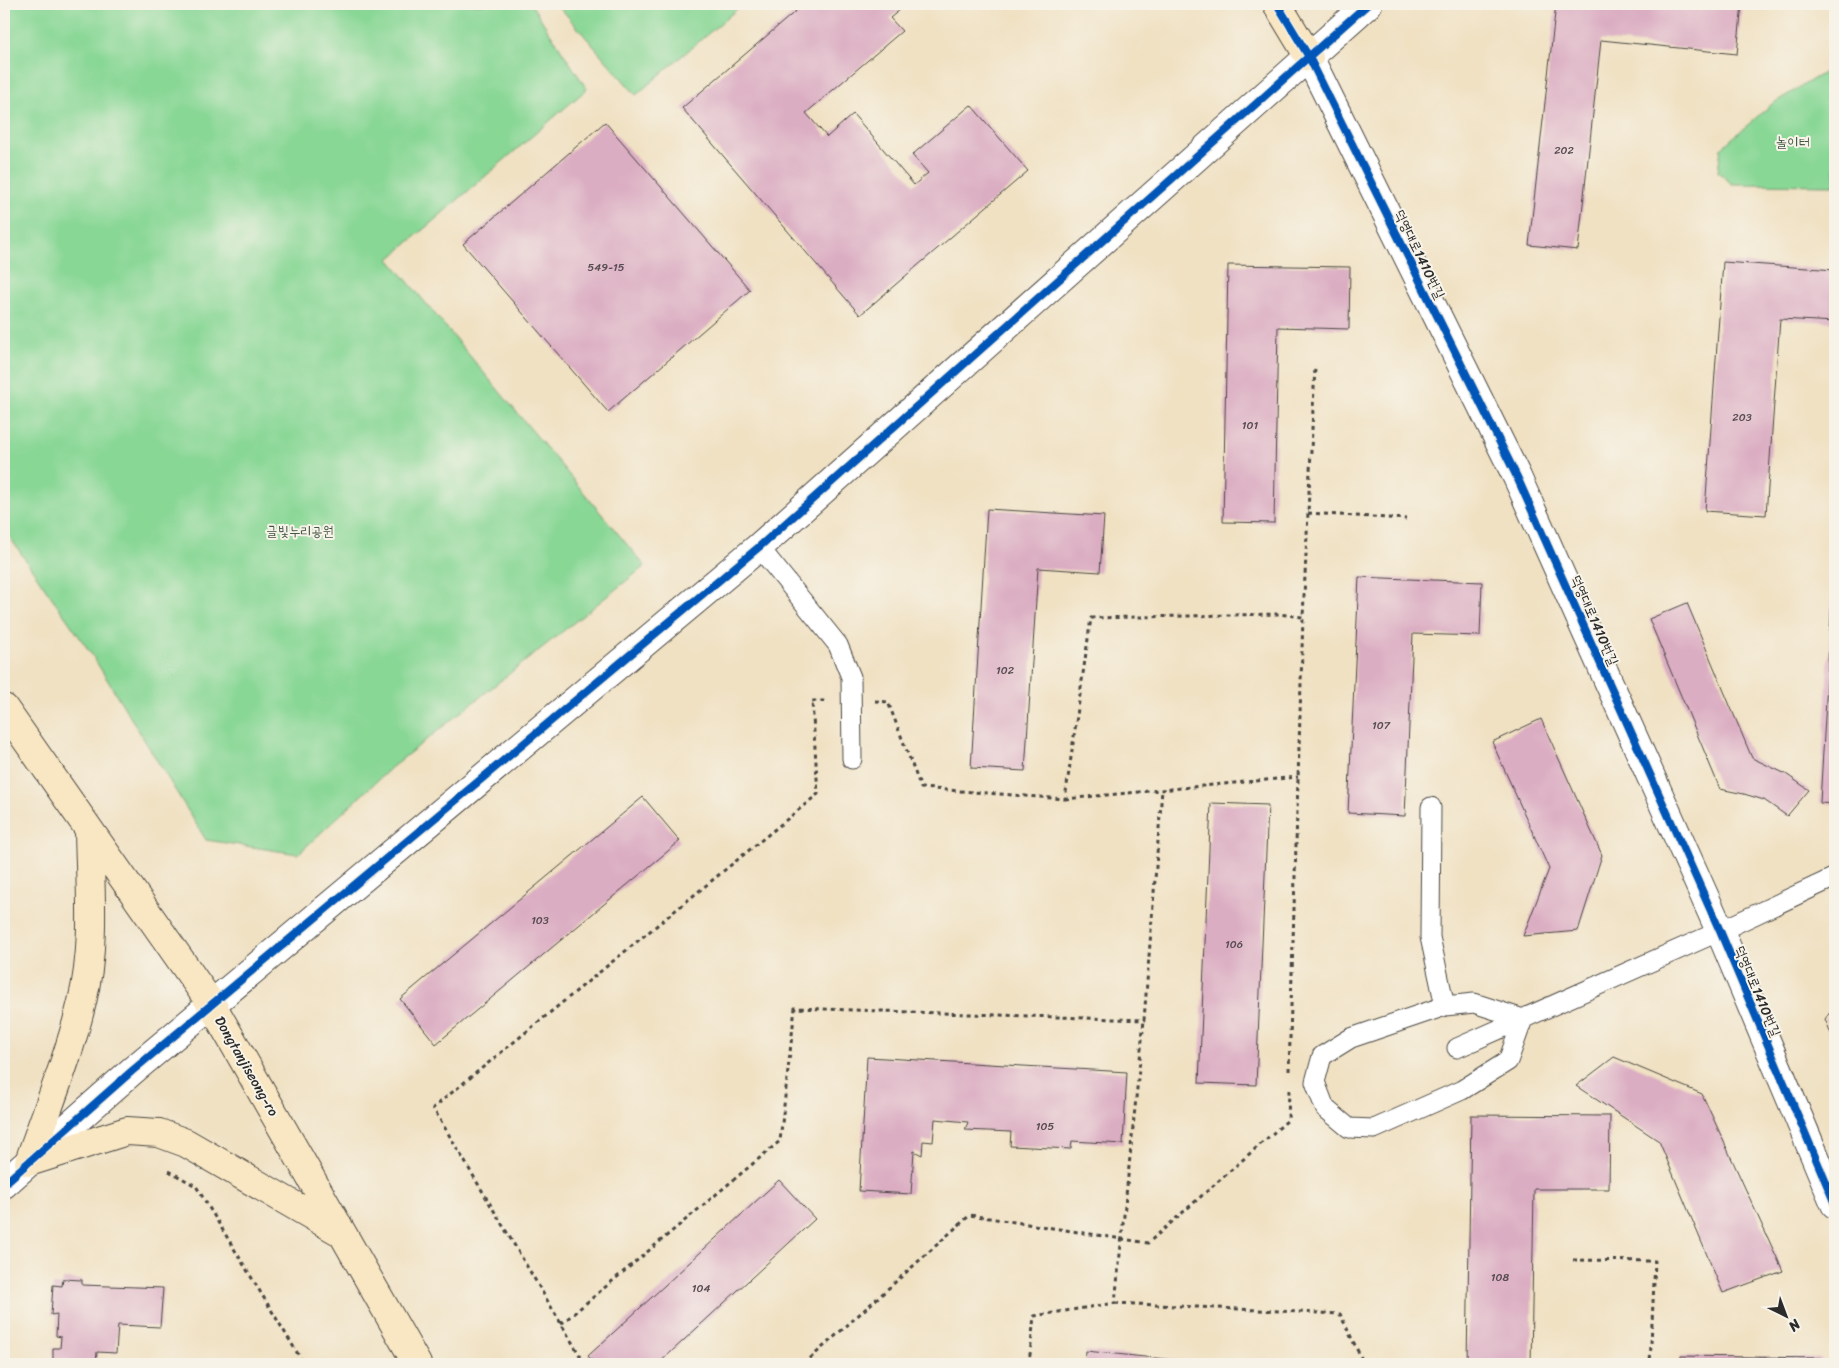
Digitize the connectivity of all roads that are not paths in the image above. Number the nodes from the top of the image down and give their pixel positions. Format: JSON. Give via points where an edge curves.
{"nodes":[{"id":1,"x":1276,"y":4,"type":"edge"},
{"id":2,"x":1368,"y":4,"type":"edge"},
{"id":3,"x":1309,"y":57,"type":"junction"},
{"id":4,"x":758,"y":547,"type":"junction"},
{"id":5,"x":4,"y":708,"type":"edge"},
{"id":6,"x":852,"y":760,"type":"dead end"},
{"id":7,"x":1431,"y":807,"type":"dead end"},
{"id":8,"x":89,"y":830,"type":"junction"},
{"id":9,"x":1835,"y":877,"type":"edge"},
{"id":10,"x":1720,"y":932,"type":"junction"},
{"id":11,"x":212,"y":1005,"type":"junction"},
{"id":12,"x":1445,"y":1006,"type":"junction"},
{"id":13,"x":1523,"y":1019,"type":"junction"},
{"id":14,"x":1457,"y":1048,"type":"dead end"},
{"id":15,"x":29,"y":1162,"type":"junction"},
{"id":16,"x":4,"y":1184,"type":"edge"},
{"id":17,"x":1835,"y":1204,"type":"edge"},
{"id":18,"x":343,"y":1233,"type":"junction"},
{"id":19,"x":418,"y":1364,"type":"edge"}],
"edges":[{"from":1,"to":3,"type":"street"},
{"from":2,"to":3,"type":"street"},
{"from":3,"to":4,"type":"street"},
{"from":3,"to":10,"type":"street","name":"덕영대로1410번길","via":[[1517,477]]},
{"from":4,"to":6,"type":"lane","via":[[838,645],[851,677]]},
{"from":4,"to":11,"type":"street"},
{"from":5,"to":8,"type":"street","name":"Dongtanjiseong-ro"},
{"from":7,"to":12,"type":"lane","via":[[1430,937]]},
{"from":8,"to":11,"type":"street","name":"Dongtanjiseong-ro"},
{"from":8,"to":15,"type":"street","via":[[91,942],[83,1001]]},
{"from":9,"to":10,"type":"lane"},
{"from":10,"to":13,"type":"lane"},
{"from":10,"to":17,"type":"street","name":"덕영대로1410번길"},
{"from":11,"to":15,"type":"street"},
{"from":11,"to":18,"type":"street","name":"Dongtanjiseong-ro"},
{"from":12,"to":13,"type":"lane","via":[[1474,1003]]},
{"from":12,"to":13,"type":"lane","via":[[1351,1038],[1322,1056],[1315,1082],[1325,1108],[1349,1128],[1374,1129],[1462,1090],[1508,1061]]},
{"from":13,"to":14,"type":"lane"},
{"from":15,"to":16,"type":"street"},
{"from":15,"to":18,"type":"street","via":[[126,1132],[159,1132],[186,1143]]},
{"from":18,"to":19,"type":"street","name":"Dongtanjiseong-ro"}]}
